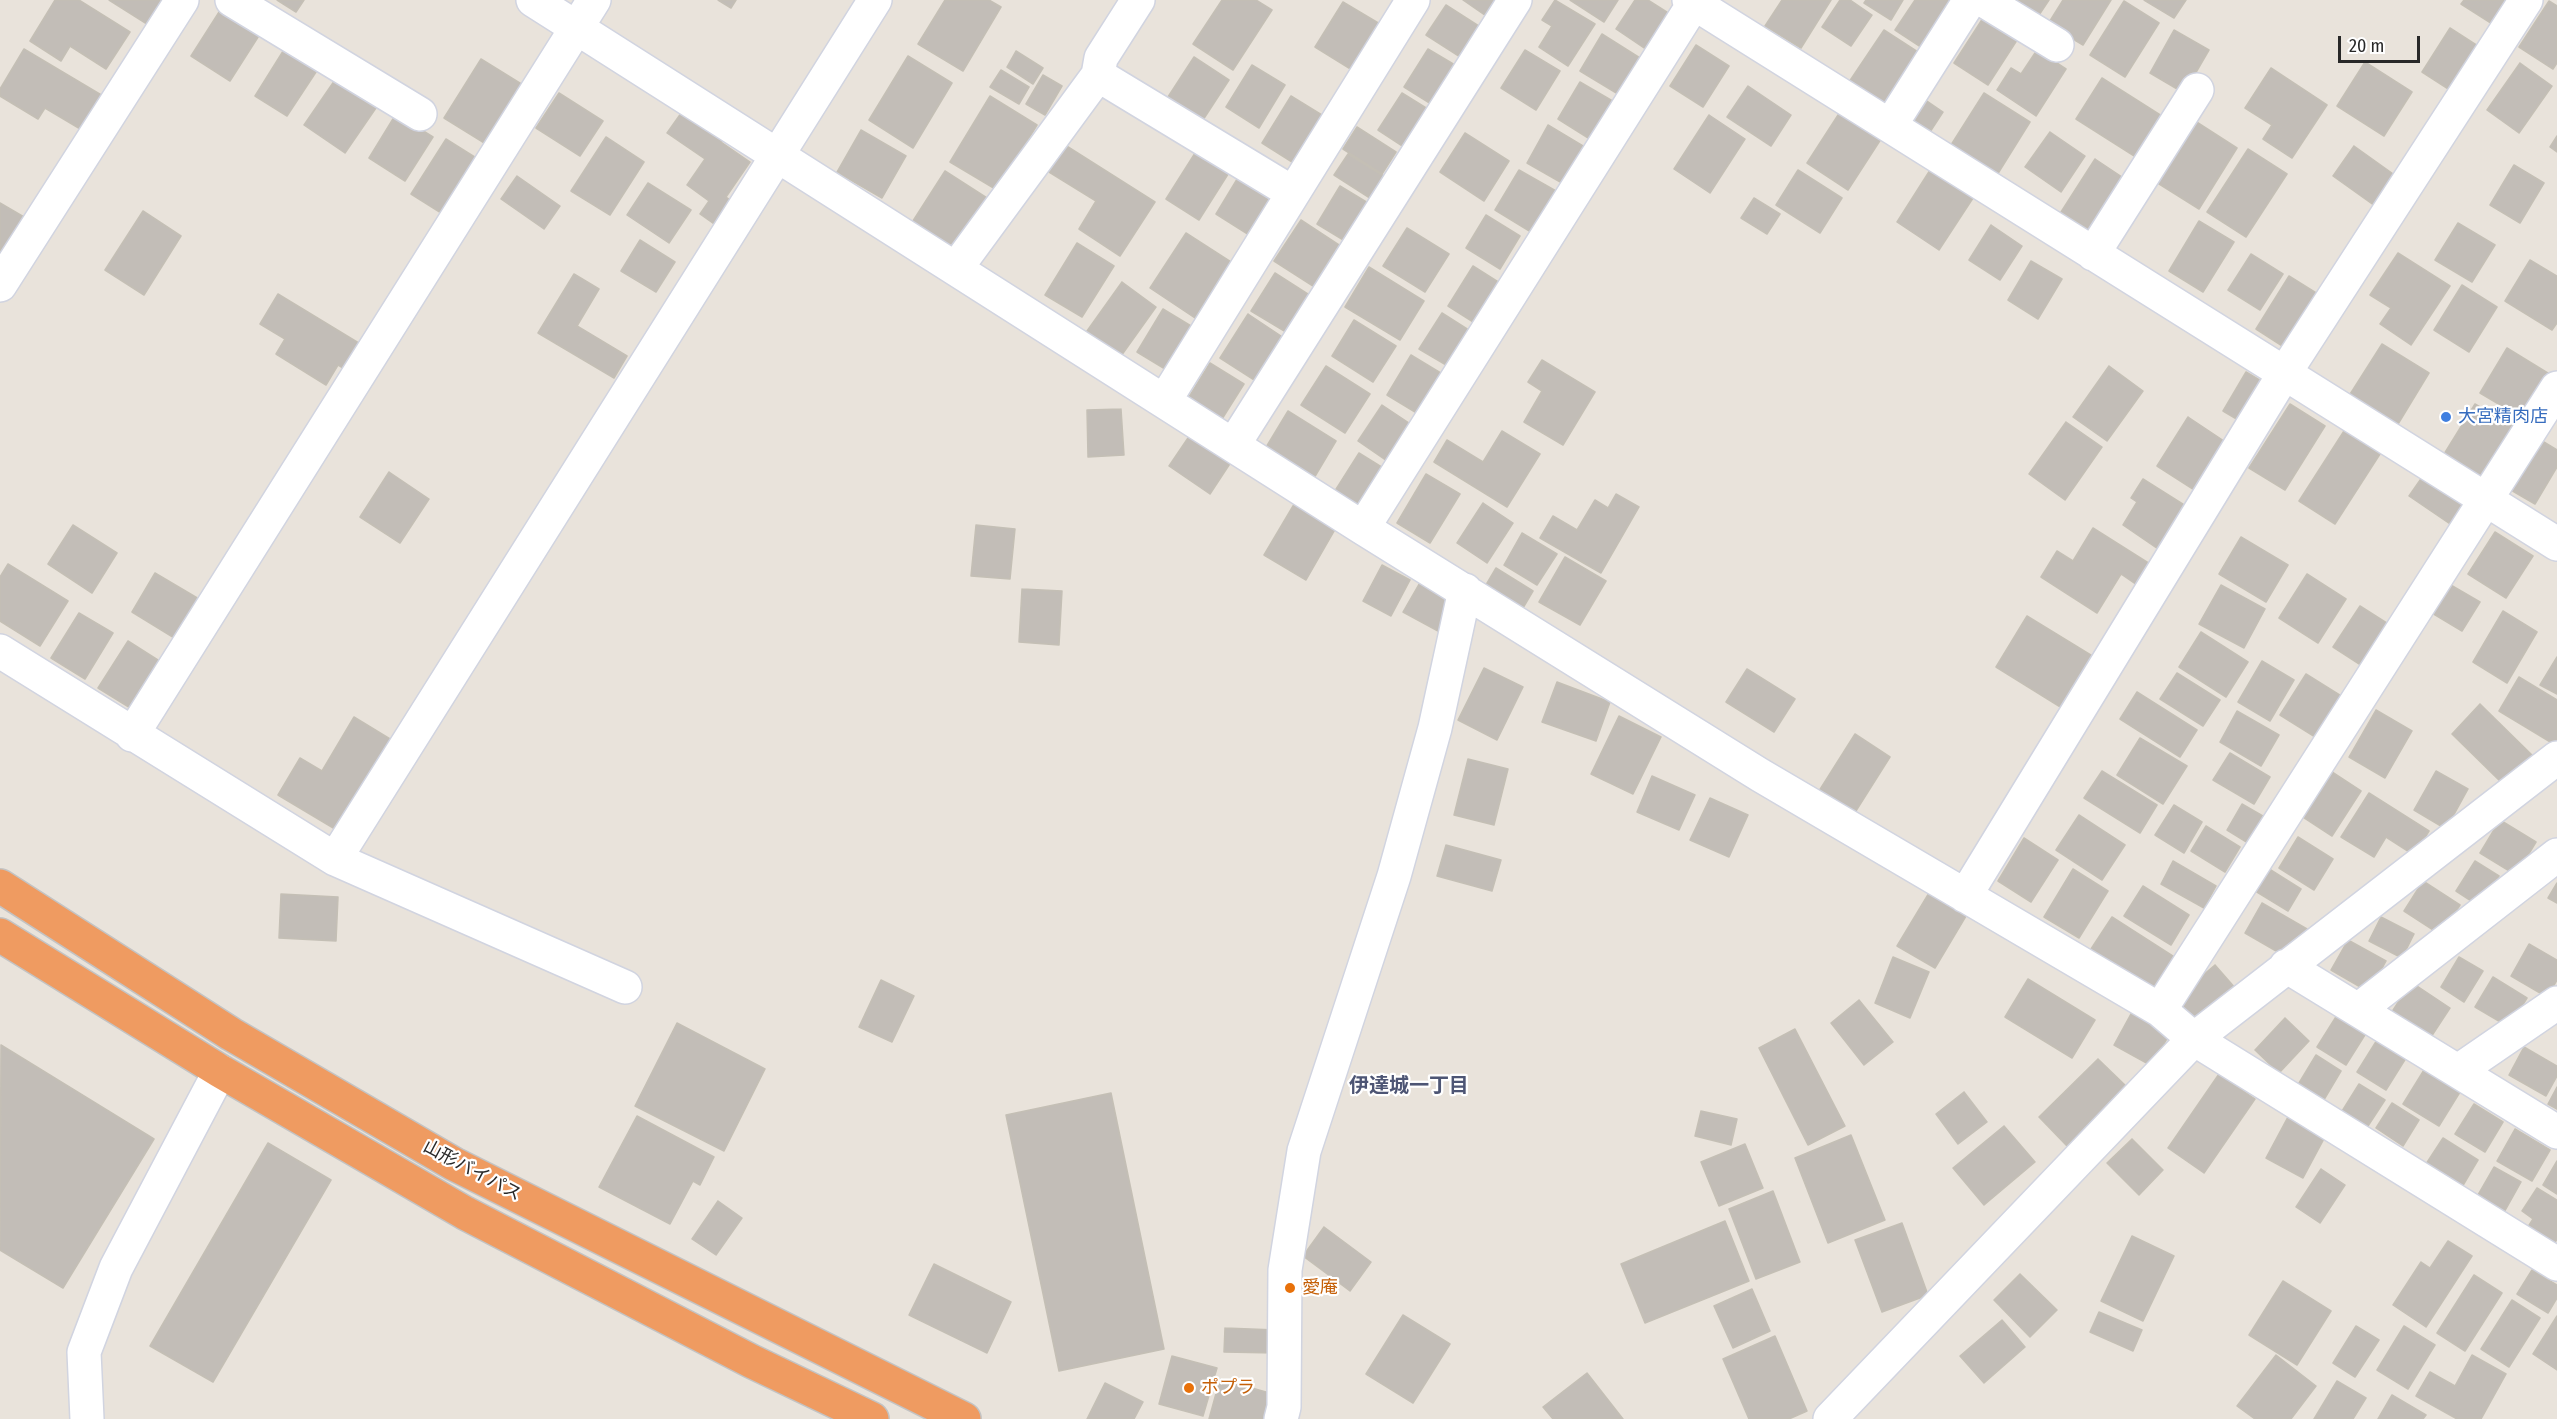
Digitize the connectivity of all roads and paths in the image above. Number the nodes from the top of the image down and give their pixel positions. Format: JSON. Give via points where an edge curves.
{"nodes":[{"id":1,"x":182,"y":0,"type":"edge"},
{"id":2,"x":232,"y":0,"type":"edge"},
{"id":3,"x":533,"y":0,"type":"edge"},
{"id":4,"x":594,"y":0,"type":"edge"},
{"id":5,"x":875,"y":0,"type":"edge"},
{"id":6,"x":1138,"y":0,"type":"edge"},
{"id":7,"x":1413,"y":0,"type":"edge"},
{"id":8,"x":1515,"y":0,"type":"edge"},
{"id":9,"x":1970,"y":0,"type":"edge"},
{"id":10,"x":1983,"y":0,"type":"edge"},
{"id":11,"x":2526,"y":0,"type":"edge"},
{"id":12,"x":1693,"y":1,"type":"edge"},
{"id":13,"x":577,"y":28,"type":"junction"},
{"id":14,"x":2057,"y":45,"type":"dead end"},
{"id":15,"x":1098,"y":75,"type":"junction"},
{"id":16,"x":2198,"y":90,"type":"dead end"},
{"id":17,"x":420,"y":114,"type":"dead end"},
{"id":18,"x":1890,"y":126,"type":"junction"},
{"id":19,"x":780,"y":156,"type":"junction"},
{"id":20,"x":1293,"y":193,"type":"junction"},
{"id":21,"x":2093,"y":254,"type":"junction"},
{"id":22,"x":957,"y":267,"type":"junction"},
{"id":23,"x":0,"y":285,"type":"edge"},
{"id":24,"x":2284,"y":374,"type":"junction"},
{"id":25,"x":2557,"y":388,"type":"edge"},
{"id":26,"x":1165,"y":400,"type":"junction"},
{"id":27,"x":1234,"y":444,"type":"junction"},
{"id":28,"x":2486,"y":501,"type":"junction"},
{"id":29,"x":1363,"y":528,"type":"junction"},
{"id":30,"x":2557,"y":544,"type":"edge"},
{"id":31,"x":1465,"y":590,"type":"junction"},
{"id":32,"x":0,"y":651,"type":"edge"},
{"id":33,"x":132,"y":735,"type":"junction"},
{"id":34,"x":2550,"y":772,"type":"edge"},
{"id":35,"x":2557,"y":855,"type":"edge"},
{"id":36,"x":335,"y":859,"type":"junction"},
{"id":37,"x":0,"y":886,"type":"edge"},
{"id":38,"x":1965,"y":896,"type":"junction"},
{"id":39,"x":0,"y":935,"type":"edge"},
{"id":40,"x":2286,"y":966,"type":"junction"},
{"id":41,"x":625,"y":987,"type":"dead end"},
{"id":42,"x":2557,"y":1004,"type":"edge"},
{"id":43,"x":2160,"y":1010,"type":"junction"},
{"id":44,"x":2358,"y":1010,"type":"junction"},
{"id":45,"x":2194,"y":1039,"type":"junction"},
{"id":46,"x":219,"y":1071,"type":"junction"},
{"id":47,"x":2458,"y":1071,"type":"junction"},
{"id":48,"x":2557,"y":1132,"type":"edge"},
{"id":49,"x":2557,"y":1264,"type":"edge"},
{"id":50,"x":87,"y":1419,"type":"edge"},
{"id":51,"x":872,"y":1419,"type":"edge"},
{"id":52,"x":964,"y":1419,"type":"edge"},
{"id":53,"x":1281,"y":1419,"type":"edge"},
{"id":54,"x":1830,"y":1419,"type":"edge"}],
"edges":[{"from":1,"to":23,"type":"street"},
{"from":2,"to":17,"type":"street"},
{"from":3,"to":13,"type":"street"},
{"from":4,"to":13,"type":"street"},
{"from":5,"to":19,"type":"street"},
{"from":6,"to":15,"type":"street","via":[[1101,57]]},
{"from":7,"to":20,"type":"street"},
{"from":8,"to":27,"type":"street"},
{"from":9,"to":18,"type":"street"},
{"from":10,"to":14,"type":"street"},
{"from":11,"to":24,"type":"street"},
{"from":12,"to":18,"type":"street"},
{"from":12,"to":29,"type":"street"},
{"from":13,"to":19,"type":"street"},
{"from":13,"to":33,"type":"street"},
{"from":15,"to":20,"type":"street"},
{"from":15,"to":22,"type":"street"},
{"from":16,"to":21,"type":"street"},
{"from":18,"to":21,"type":"street"},
{"from":19,"to":22,"type":"street"},
{"from":19,"to":36,"type":"street"},
{"from":20,"to":26,"type":"street"},
{"from":21,"to":24,"type":"street"},
{"from":22,"to":26,"type":"street"},
{"from":24,"to":28,"type":"street"},
{"from":24,"to":38,"type":"street"},
{"from":25,"to":28,"type":"street"},
{"from":26,"to":27,"type":"street"},
{"from":27,"to":29,"type":"street"},
{"from":28,"to":30,"type":"street"},
{"from":28,"to":43,"type":"street"},
{"from":29,"to":31,"type":"street"},
{"from":31,"to":38,"type":"street","via":[[1760,775]]},
{"from":31,"to":53,"type":"street","via":[[1434,728],[1394,876],[1304,1150],[1286,1270]]},
{"from":32,"to":33,"type":"street"},
{"from":33,"to":36,"type":"street"},
{"from":34,"to":40,"type":"street"},
{"from":35,"to":44,"type":"street"},
{"from":36,"to":41,"type":"street"},
{"from":37,"to":52,"type":"highway","name":"山形バイパス","via":[[231,1034],[454,1164]]},
{"from":38,"to":43,"type":"street"},
{"from":39,"to":46,"type":"highway"},
{"from":40,"to":44,"type":"street"},
{"from":40,"to":45,"type":"street"},
{"from":42,"to":47,"type":"street"},
{"from":43,"to":45,"type":"street"},
{"from":44,"to":47,"type":"street"},
{"from":45,"to":49,"type":"street"},
{"from":45,"to":54,"type":"street"},
{"from":46,"to":50,"type":"street","via":[[116,1268],[84,1352]]},
{"from":46,"to":51,"type":"highway","via":[[465,1213]]},
{"from":47,"to":48,"type":"street"}]}
